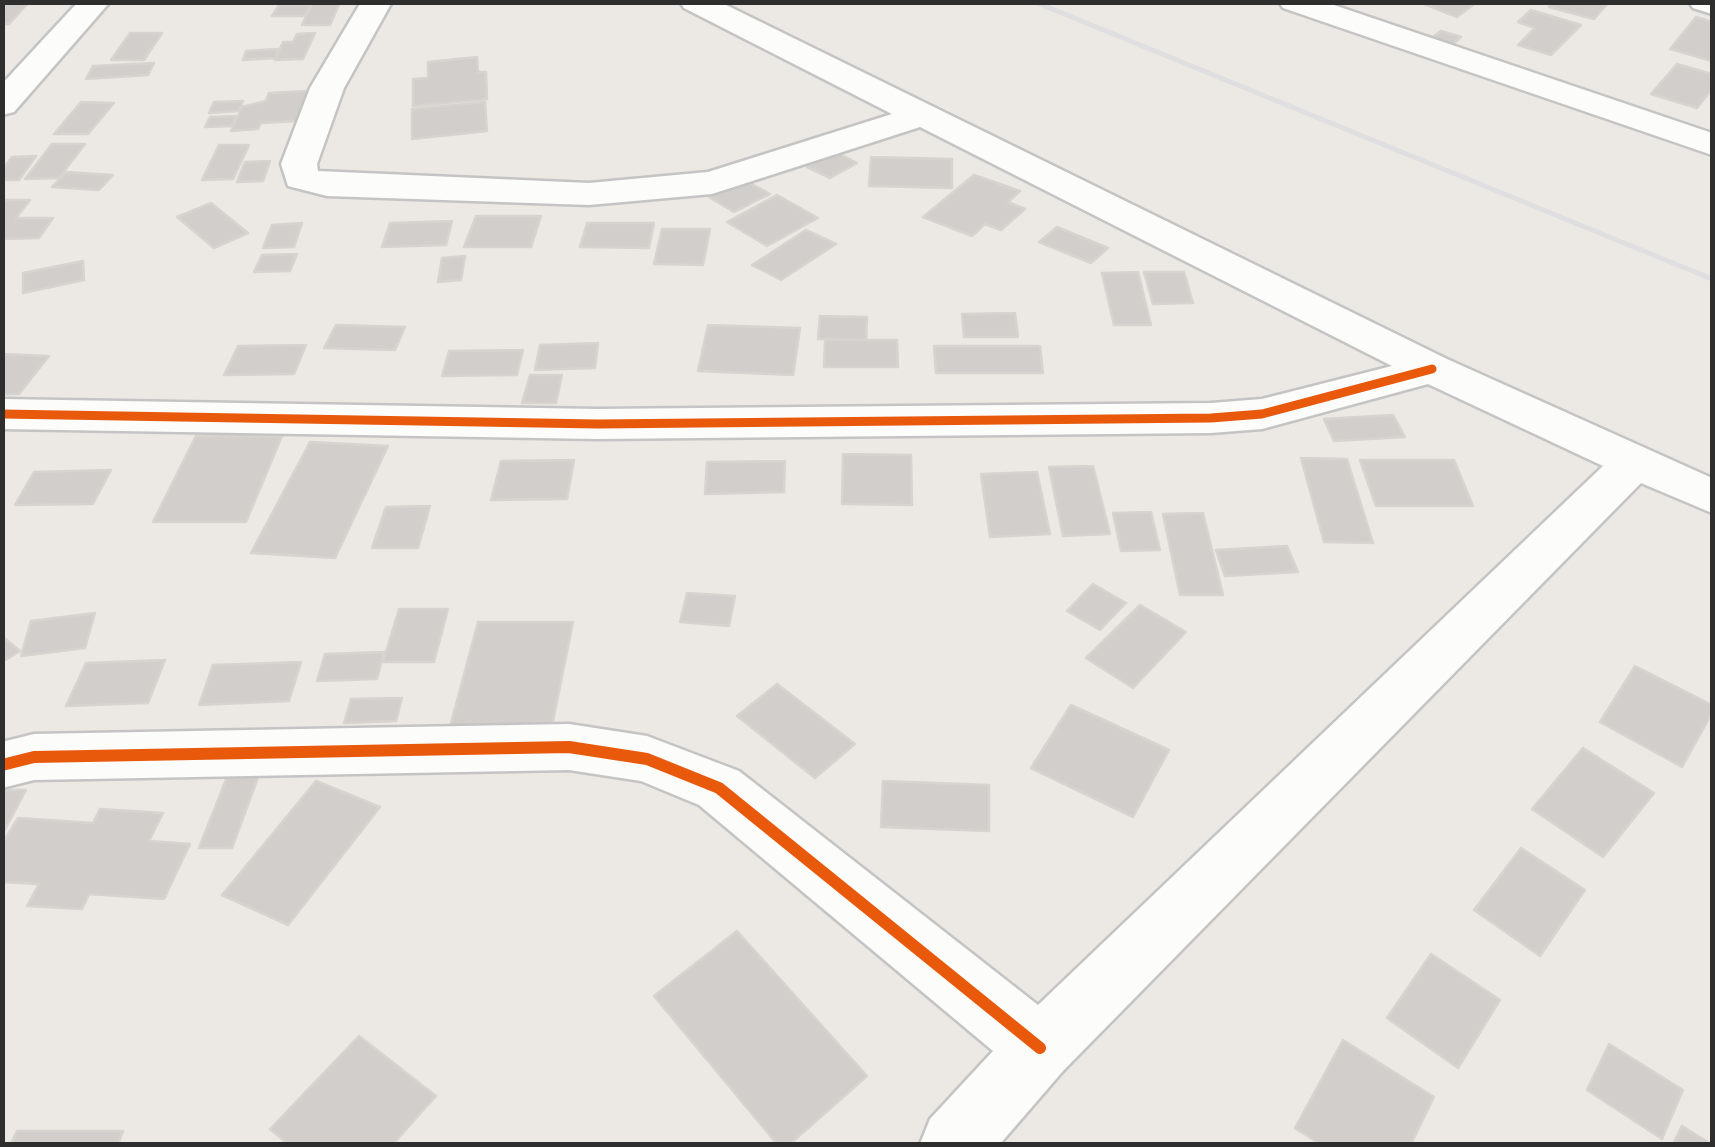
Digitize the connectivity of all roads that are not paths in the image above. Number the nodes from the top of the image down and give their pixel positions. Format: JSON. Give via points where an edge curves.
{"nodes":[{"id":1,"x":95,"y":2,"type":"edge"},
{"id":2,"x":377,"y":2,"type":"edge"},
{"id":3,"x":695,"y":2,"type":"edge"},
{"id":4,"x":1294,"y":2,"type":"edge"},
{"id":5,"x":1704,"y":2,"type":"edge"},
{"id":6,"x":1712,"y":5,"type":"edge"},
{"id":7,"x":2,"y":105,"type":"edge"},
{"id":8,"x":920,"y":116,"type":"junction"},
{"id":9,"x":1712,"y":146,"type":"edge"},
{"id":10,"x":1432,"y":369,"type":"junction"},
{"id":11,"x":2,"y":414,"type":"edge"},
{"id":12,"x":1637,"y":460,"type":"junction"},
{"id":13,"x":1712,"y":497,"type":"edge"},
{"id":14,"x":2,"y":765,"type":"edge"},
{"id":15,"x":1040,"y":1048,"type":"junction"},
{"id":16,"x":955,"y":1144,"type":"edge"}],
"edges":[{"from":1,"to":7,"type":"street"},
{"from":2,"to":8,"type":"street","via":[[327,88],[299,164],[301,178],[328,185],[589,194],[712,183]]},
{"from":3,"to":8,"type":"street"},
{"from":4,"to":9,"type":"street"},
{"from":5,"to":6,"type":"street"},
{"from":8,"to":10,"type":"street"},
{"from":10,"to":11,"type":"street","via":[[1262,414],[1211,418],[598,424]]},
{"from":10,"to":12,"type":"street"},
{"from":12,"to":13,"type":"street"},
{"from":12,"to":15,"type":"street"},
{"from":14,"to":15,"type":"street","via":[[34,757],[568,747],[648,759],[720,788]]},
{"from":15,"to":16,"type":"street"}]}
